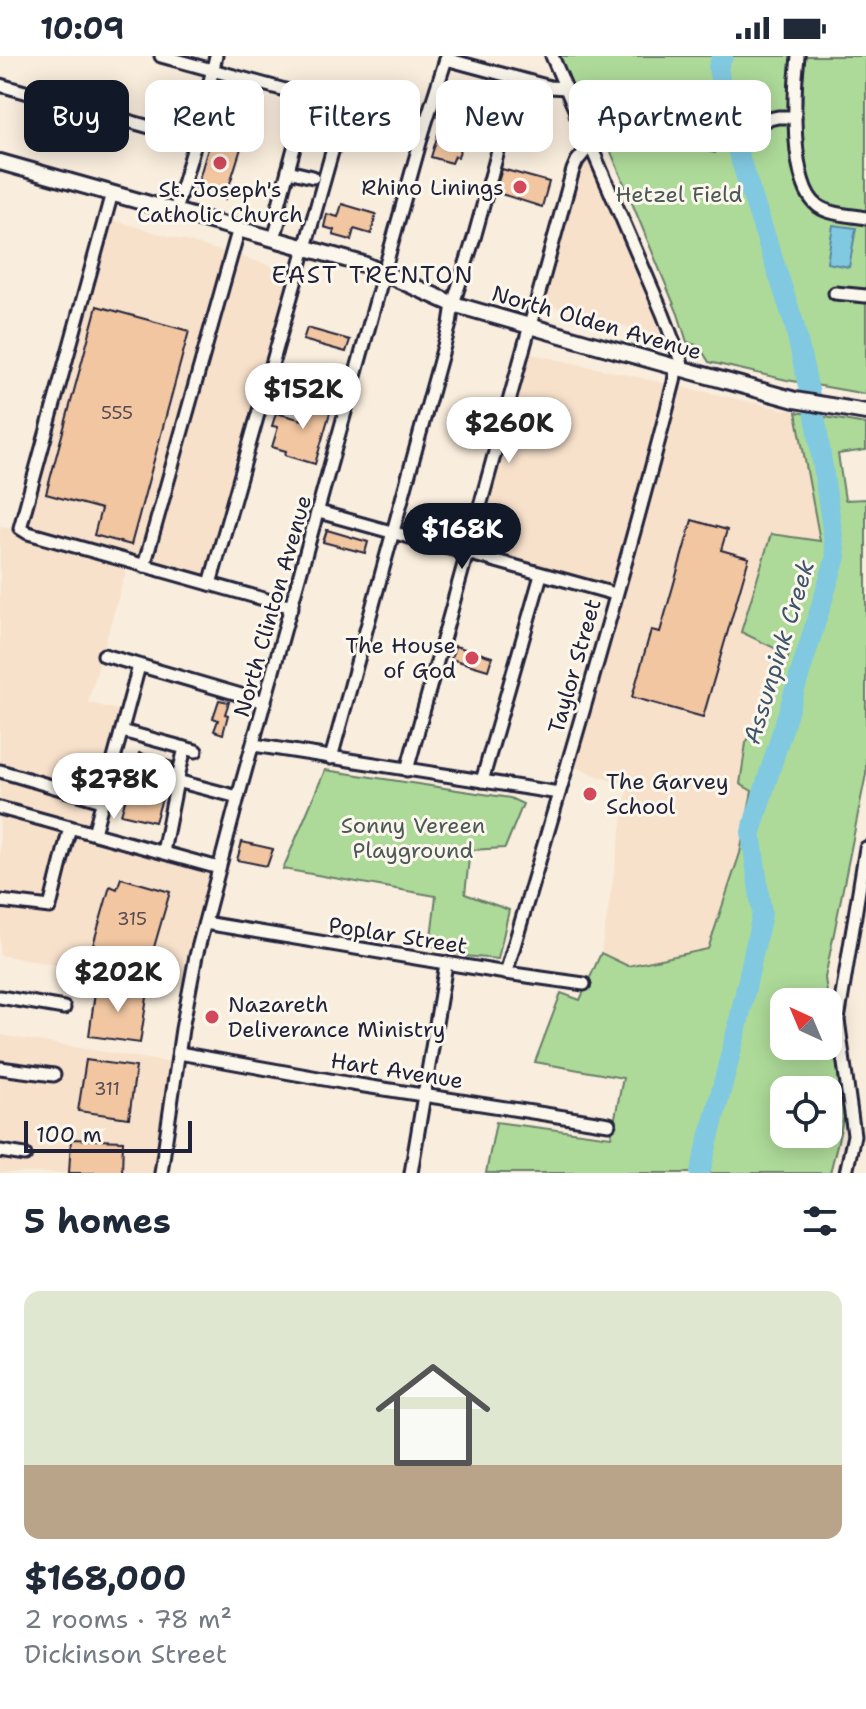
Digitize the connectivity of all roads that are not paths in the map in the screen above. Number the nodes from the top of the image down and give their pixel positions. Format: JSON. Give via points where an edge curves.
{"nodes":[{"id":1,"x":161,"y":56,"type":"edge"},
{"id":2,"x":216,"y":56,"type":"edge"},
{"id":3,"x":552,"y":56,"type":"edge"},
{"id":4,"x":798,"y":56,"type":"edge"},
{"id":5,"x":447,"y":57,"type":"edge"},
{"id":6,"x":214,"y":70,"type":"junction"},
{"id":7,"x":518,"y":79,"type":"junction"},
{"id":8,"x":211,"y":80,"type":"edge"},
{"id":9,"x":0,"y":85,"type":"edge"},
{"id":10,"x":280,"y":88,"type":"edge"},
{"id":11,"x":566,"y":88,"type":"junction"},
{"id":12,"x":569,"y":96,"type":"edge"},
{"id":13,"x":795,"y":117,"type":"junction"},
{"id":14,"x":771,"y":118,"type":"edge"},
{"id":15,"x":145,"y":126,"type":"edge"},
{"id":16,"x":420,"y":127,"type":"edge"},
{"id":17,"x":424,"y":128,"type":"junction"},
{"id":18,"x":192,"y":152,"type":"edge"},
{"id":19,"x":293,"y":152,"type":"edge"},
{"id":20,"x":332,"y":152,"type":"edge"},
{"id":21,"x":584,"y":152,"type":"edge"},
{"id":22,"x":593,"y":152,"type":"edge"},
{"id":23,"x":0,"y":162,"type":"edge"},
{"id":24,"x":288,"y":171,"type":"junction"},
{"id":25,"x":313,"y":177,"type":"dead end"},
{"id":26,"x":112,"y":193,"type":"junction"},
{"id":27,"x":175,"y":211,"type":"junction"},
{"id":28,"x":866,"y":218,"type":"edge"},
{"id":29,"x":239,"y":228,"type":"junction"},
{"id":30,"x":274,"y":238,"type":"junction"},
{"id":31,"x":305,"y":248,"type":"junction"},
{"id":32,"x":385,"y":274,"type":"junction"},
{"id":33,"x":835,"y":293,"type":"dead end"},
{"id":34,"x":866,"y":296,"type":"edge"},
{"id":35,"x":453,"y":304,"type":"junction"},
{"id":36,"x":529,"y":326,"type":"junction"},
{"id":37,"x":680,"y":369,"type":"junction"},
{"id":38,"x":866,"y":412,"type":"edge"},
{"id":39,"x":319,"y":512,"type":"junction"},
{"id":40,"x":392,"y":533,"type":"junction"},
{"id":41,"x":466,"y":554,"type":"junction"},
{"id":42,"x":144,"y":566,"type":"junction"},
{"id":43,"x":541,"y":575,"type":"junction"},
{"id":44,"x":210,"y":584,"type":"junction"},
{"id":45,"x":615,"y":594,"type":"junction"},
{"id":46,"x":292,"y":607,"type":"junction"},
{"id":47,"x":104,"y":655,"type":"dead end"},
{"id":48,"x":139,"y":666,"type":"junction"},
{"id":49,"x":265,"y":702,"type":"junction"},
{"id":50,"x":122,"y":731,"type":"junction"},
{"id":51,"x":254,"y":745,"type":"junction"},
{"id":52,"x":331,"y":758,"type":"junction"},
{"id":53,"x":407,"y":770,"type":"junction"},
{"id":54,"x":0,"y":771,"type":"edge"},
{"id":55,"x":177,"y":781,"type":"junction"},
{"id":56,"x":482,"y":781,"type":"junction"},
{"id":57,"x":559,"y":793,"type":"junction"},
{"id":58,"x":238,"y":797,"type":"junction"},
{"id":59,"x":102,"y":801,"type":"junction"},
{"id":60,"x":0,"y":808,"type":"edge"},
{"id":61,"x":70,"y":827,"type":"junction"},
{"id":62,"x":94,"y":833,"type":"junction"},
{"id":63,"x":866,"y":848,"type":"edge"},
{"id":64,"x":163,"y":852,"type":"junction"},
{"id":65,"x":219,"y":868,"type":"junction"},
{"id":66,"x":0,"y":901,"type":"edge"},
{"id":67,"x":205,"y":923,"type":"junction"},
{"id":68,"x":446,"y":964,"type":"junction"},
{"id":69,"x":506,"y":973,"type":"junction"},
{"id":70,"x":584,"y":984,"type":"dead end"},
{"id":71,"x":0,"y":997,"type":"edge"},
{"id":72,"x":64,"y":1008,"type":"dead end"},
{"id":73,"x":179,"y":1053,"type":"junction"},
{"id":74,"x":0,"y":1068,"type":"edge"},
{"id":75,"x":54,"y":1075,"type":"dead end"},
{"id":76,"x":424,"y":1095,"type":"junction"},
{"id":77,"x":609,"y":1124,"type":"dead end"},
{"id":78,"x":0,"y":1151,"type":"edge"},
{"id":79,"x":25,"y":1155,"type":"dead end"},
{"id":80,"x":161,"y":1173,"type":"edge"},
{"id":81,"x":411,"y":1173,"type":"edge"},
{"id":82,"x":846,"y":1173,"type":"edge"}],
"edges":[{"from":1,"to":6,"type":"street"},
{"from":2,"to":6,"type":"street"},
{"from":3,"to":11,"type":"street"},
{"from":4,"to":13,"type":"street"},
{"from":5,"to":7,"type":"street"},
{"from":5,"to":17,"type":"street","name":"North Clinton Avenue"},
{"from":6,"to":8,"type":"street"},
{"from":6,"to":10,"type":"street"},
{"from":7,"to":11,"type":"street"},
{"from":7,"to":35,"type":"street"},
{"from":9,"to":15,"type":"street"},
{"from":11,"to":12,"type":"street"},
{"from":13,"to":14,"type":"street"},
{"from":13,"to":28,"type":"street","via":[[797,154],[810,198],[829,211]]},
{"from":16,"to":17,"type":"street"},
{"from":17,"to":32,"type":"street","name":"North Clinton Avenue"},
{"from":18,"to":27,"type":"street"},
{"from":19,"to":24,"type":"street"},
{"from":20,"to":31,"type":"street"},
{"from":21,"to":36,"type":"street","via":[[573,170]]},
{"from":22,"to":37,"type":"street","via":[[663,314]]},
{"from":23,"to":26,"type":"main road","name":"North Olden Avenue"},
{"from":24,"to":25,"type":"street"},
{"from":24,"to":30,"type":"street"},
{"from":26,"to":27,"type":"main road","name":"North Olden Avenue"},
{"from":26,"to":42,"type":"street","via":[[20,528]]},
{"from":27,"to":29,"type":"main road","name":"North Olden Avenue"},
{"from":29,"to":30,"type":"main road","name":"North Olden Avenue"},
{"from":29,"to":42,"type":"street"},
{"from":30,"to":31,"type":"main road","name":"North Olden Avenue"},
{"from":31,"to":32,"type":"main road","name":"North Olden Avenue"},
{"from":31,"to":44,"type":"street"},
{"from":32,"to":35,"type":"main road","name":"North Olden Avenue"},
{"from":32,"to":39,"type":"street","name":"North Clinton Avenue"},
{"from":33,"to":34,"type":"street"},
{"from":35,"to":36,"type":"main road","name":"North Olden Avenue"},
{"from":35,"to":40,"type":"street"},
{"from":36,"to":37,"type":"main road","name":"North Olden Avenue"},
{"from":36,"to":41,"type":"street"},
{"from":37,"to":38,"type":"main road","name":"North Olden Avenue","via":[[795,400]]},
{"from":37,"to":45,"type":"street","name":"Taylor Street"},
{"from":39,"to":40,"type":"street"},
{"from":39,"to":46,"type":"street","name":"North Clinton Avenue"},
{"from":40,"to":41,"type":"street"},
{"from":40,"to":52,"type":"street"},
{"from":41,"to":43,"type":"street"},
{"from":41,"to":53,"type":"street"},
{"from":42,"to":44,"type":"street"},
{"from":43,"to":45,"type":"street"},
{"from":43,"to":56,"type":"street"},
{"from":44,"to":46,"type":"street"},
{"from":45,"to":57,"type":"street","name":"Taylor Street"},
{"from":46,"to":49,"type":"street","name":"North Clinton Avenue"},
{"from":47,"to":48,"type":"street"},
{"from":48,"to":49,"type":"street"},
{"from":48,"to":50,"type":"street"},
{"from":49,"to":51,"type":"street","name":"North Clinton Avenue"},
{"from":50,"to":55,"type":"street","via":[[191,750]]},
{"from":50,"to":59,"type":"street"},
{"from":51,"to":52,"type":"street"},
{"from":51,"to":58,"type":"street","name":"North Clinton Avenue"},
{"from":52,"to":53,"type":"street"},
{"from":53,"to":56,"type":"street"},
{"from":54,"to":59,"type":"street"},
{"from":55,"to":58,"type":"street"},
{"from":55,"to":64,"type":"street"},
{"from":56,"to":57,"type":"street"},
{"from":57,"to":69,"type":"street","name":"Taylor Street"},
{"from":58,"to":65,"type":"street","name":"North Clinton Avenue"},
{"from":59,"to":62,"type":"street"},
{"from":60,"to":61,"type":"street"},
{"from":61,"to":62,"type":"street"},
{"from":61,"to":66,"type":"street","via":[[50,907]]},
{"from":62,"to":64,"type":"street"},
{"from":63,"to":82,"type":"street","via":[[838,1020],[854,1135]]},
{"from":64,"to":65,"type":"street"},
{"from":65,"to":67,"type":"street","name":"North Clinton Avenue"},
{"from":67,"to":68,"type":"street","name":"Poplar Street"},
{"from":67,"to":73,"type":"street","name":"North Clinton Avenue"},
{"from":68,"to":69,"type":"street","name":"Poplar Street"},
{"from":68,"to":76,"type":"street"},
{"from":69,"to":70,"type":"street","name":"Poplar Street"},
{"from":71,"to":72,"type":"street"},
{"from":73,"to":76,"type":"street","name":"Hart Avenue"},
{"from":73,"to":80,"type":"street","name":"North Clinton Avenue"},
{"from":74,"to":75,"type":"street"},
{"from":76,"to":77,"type":"street","name":"Hart Avenue"},
{"from":76,"to":81,"type":"street"},
{"from":78,"to":79,"type":"street"}]}
